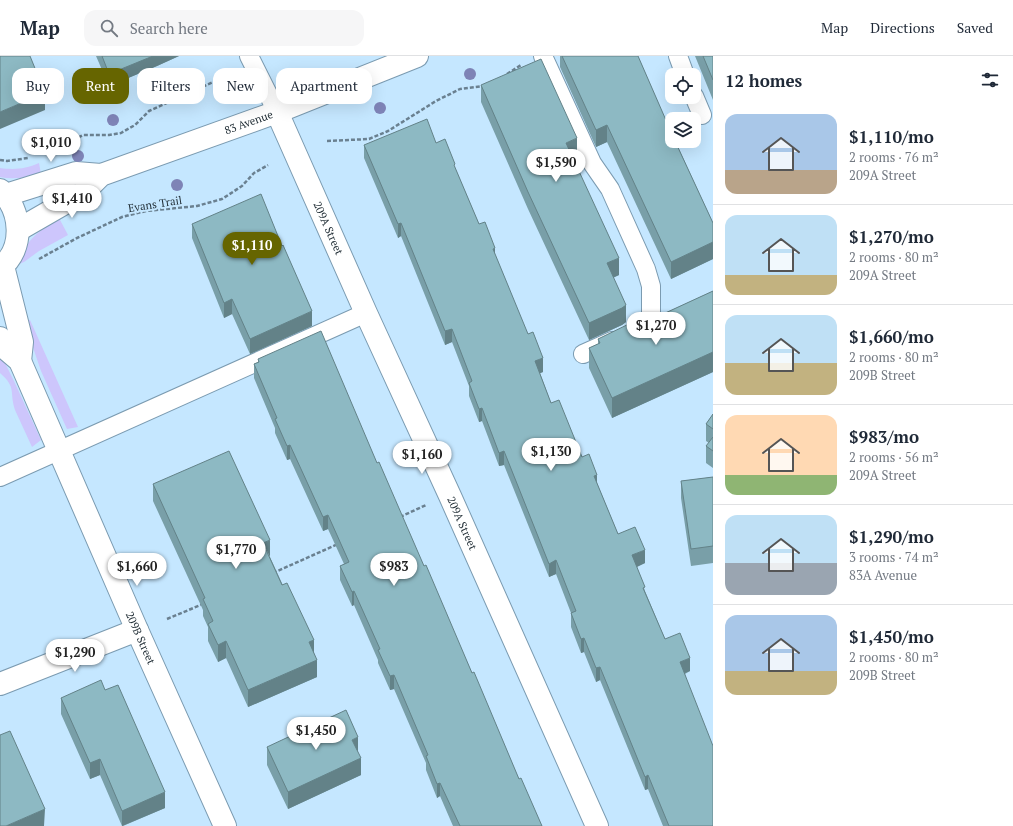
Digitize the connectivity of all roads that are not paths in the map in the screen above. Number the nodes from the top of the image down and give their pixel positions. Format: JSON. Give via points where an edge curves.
{"nodes":[{"id":1,"x":417,"y":56,"type":"edge"},
{"id":2,"x":543,"y":56,"type":"edge"},
{"id":3,"x":678,"y":56,"type":"edge"},
{"id":4,"x":251,"y":61,"type":"edge"},
{"id":5,"x":682,"y":68,"type":"edge"},
{"id":6,"x":697,"y":104,"type":"edge"},
{"id":7,"x":277,"y":112,"type":"junction"},
{"id":8,"x":702,"y":115,"type":"dead end"},
{"id":9,"x":101,"y":176,"type":"junction"},
{"id":10,"x":3,"y":193,"type":"edge"},
{"id":11,"x":18,"y":230,"type":"junction"},
{"id":12,"x":1,"y":267,"type":"edge"},
{"id":13,"x":366,"y":313,"type":"junction"},
{"id":14,"x":0,"y":338,"type":"edge"},
{"id":15,"x":582,"y":354,"type":"dead end"},
{"id":16,"x":20,"y":361,"type":"junction"},
{"id":17,"x":60,"y":450,"type":"junction"},
{"id":18,"x":0,"y":477,"type":"edge"},
{"id":19,"x":138,"y":630,"type":"junction"},
{"id":20,"x":0,"y":684,"type":"edge"},
{"id":21,"x":225,"y":826,"type":"edge"},
{"id":22,"x":596,"y":826,"type":"edge"}],
"edges":[{"from":1,"to":7,"type":"street","name":"83 Avenue"},
{"from":2,"to":15,"type":"lane","via":[[592,163],[610,189],[646,269],[659,314],[633,330]]},
{"from":3,"to":5,"type":"lane"},
{"from":4,"to":7,"type":"lane"},
{"from":6,"to":8,"type":"lane"},
{"from":7,"to":9,"type":"street","name":"83 Avenue"},
{"from":7,"to":13,"type":"street","name":"209A Street"},
{"from":9,"to":10,"type":"street","name":"83 Avenue","via":[[76,173]]},
{"from":9,"to":11,"type":"street","name":"83 Avenue","via":[[84,192]]},
{"from":10,"to":11,"type":"street","via":[[15,211]]},
{"from":11,"to":12,"type":"street","via":[[11,256]]},
{"from":12,"to":16,"type":"street","name":"209B Street","via":[[22,342]]},
{"from":13,"to":17,"type":"lane"},
{"from":13,"to":22,"type":"street","name":"209A Street"},
{"from":14,"to":16,"type":"street","name":"209B Street","via":[[6,349]]},
{"from":16,"to":17,"type":"street","name":"209B Street"},
{"from":17,"to":18,"type":"lane"},
{"from":17,"to":19,"type":"street","name":"209B Street"},
{"from":19,"to":20,"type":"street"},
{"from":19,"to":21,"type":"street","name":"209B Street"}]}
